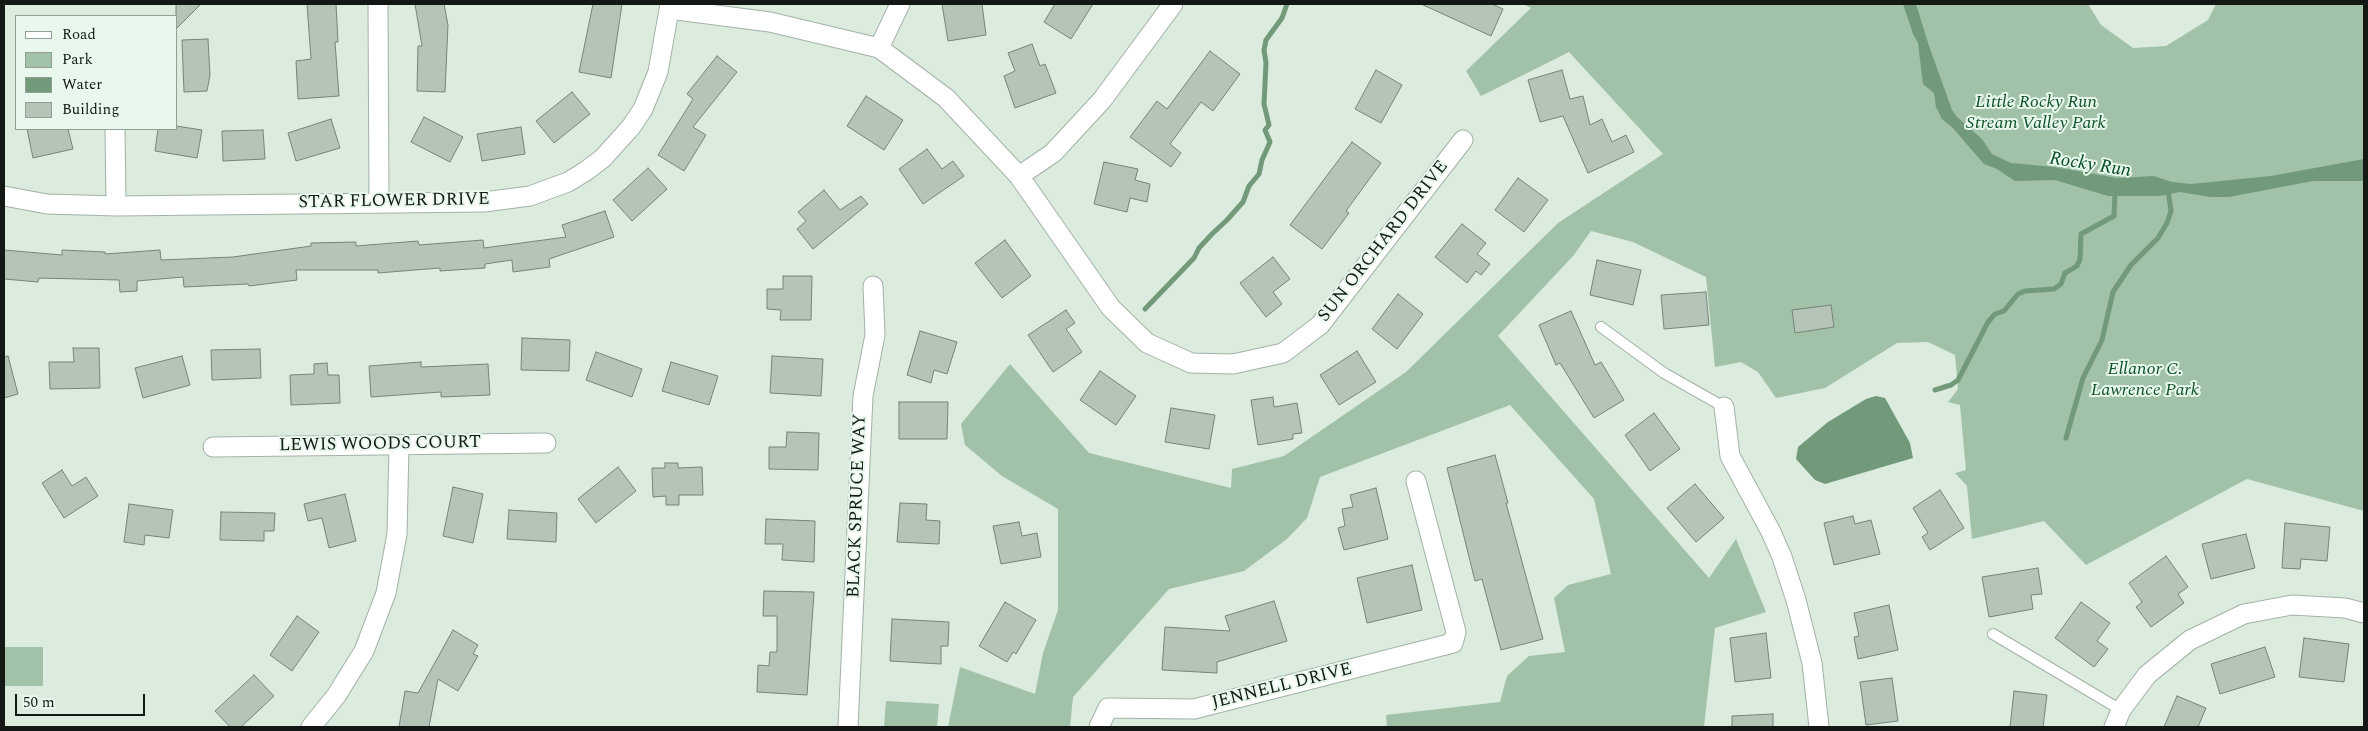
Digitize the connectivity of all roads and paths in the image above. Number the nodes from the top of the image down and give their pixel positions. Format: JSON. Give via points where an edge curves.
{"nodes":[{"id":1,"x":378,"y":4,"type":"edge"},
{"id":2,"x":900,"y":4,"type":"edge"},
{"id":3,"x":1172,"y":4,"type":"edge"},
{"id":4,"x":669,"y":6,"type":"edge"},
{"id":5,"x":879,"y":48,"type":"junction"},
{"id":6,"x":115,"y":130,"type":"edge"},
{"id":7,"x":1463,"y":140,"type":"dead end"},
{"id":8,"x":1019,"y":176,"type":"junction"},
{"id":9,"x":4,"y":196,"type":"edge"},
{"id":10,"x":379,"y":202,"type":"junction"},
{"id":11,"x":116,"y":206,"type":"junction"},
{"id":12,"x":873,"y":286,"type":"dead end"},
{"id":13,"x":1601,"y":327,"type":"dead end"},
{"id":14,"x":1724,"y":406,"type":"joint"},
{"id":15,"x":546,"y":443,"type":"dead end"},
{"id":16,"x":399,"y":446,"type":"junction"},
{"id":17,"x":213,"y":447,"type":"dead end"},
{"id":18,"x":1416,"y":481,"type":"dead end"},
{"id":19,"x":2364,"y":613,"type":"edge"},
{"id":20,"x":1993,"y":634,"type":"dead end"},
{"id":21,"x":2118,"y":719,"type":"edge"},
{"id":22,"x":311,"y":727,"type":"edge"},
{"id":23,"x":848,"y":727,"type":"edge"},
{"id":24,"x":1099,"y":727,"type":"edge"},
{"id":25,"x":1819,"y":727,"type":"edge"}],
"edges":[{"from":1,"to":10,"type":"street"},
{"from":2,"to":5,"type":"street"},
{"from":3,"to":8,"type":"street","via":[[1102,100],[1053,153]]},
{"from":4,"to":5,"type":"street","name":"SUN ORCHARD DRIVE","via":[[770,22]]},
{"from":4,"to":10,"type":"street","name":"STAR FLOWER DRIVE","via":[[658,72],[642,109],[618,143],[586,171],[550,189],[512,200]]},
{"from":5,"to":8,"type":"street","name":"SUN ORCHARD DRIVE","via":[[946,98]]},
{"from":6,"to":11,"type":"street"},
{"from":7,"to":8,"type":"street","name":"SUN ORCHARD DRIVE","via":[[1320,325],[1283,353],[1234,364],[1191,362],[1147,343],[1111,308]]},
{"from":9,"to":11,"type":"street","name":"STAR FLOWER DRIVE","via":[[47,204]]},
{"from":10,"to":11,"type":"street","name":"STAR FLOWER DRIVE"},
{"from":12,"to":23,"type":"street","name":"BLACK SPRUCE WAY","via":[[875,335],[863,396]]},
{"from":13,"to":14,"type":"lane","via":[[1664,374]]},
{"from":14,"to":25,"type":"street","via":[[1730,456],[1774,541],[1796,600],[1812,664]]},
{"from":15,"to":16,"type":"street","name":"LEWIS WOODS COURT"},
{"from":16,"to":17,"type":"street","name":"LEWIS WOODS COURT"},
{"from":16,"to":22,"type":"street","via":[[397,534],[386,593],[364,651],[336,696]]},
{"from":18,"to":24,"type":"street","name":"JENNELL DRIVE","via":[[1456,632],[1453,643],[1194,709],[1108,708]]},
{"from":19,"to":21,"type":"street","via":[[2345,608],[2292,605],[2244,614],[2190,640],[2147,675]]},
{"from":20,"to":21,"type":"lane"}]}
